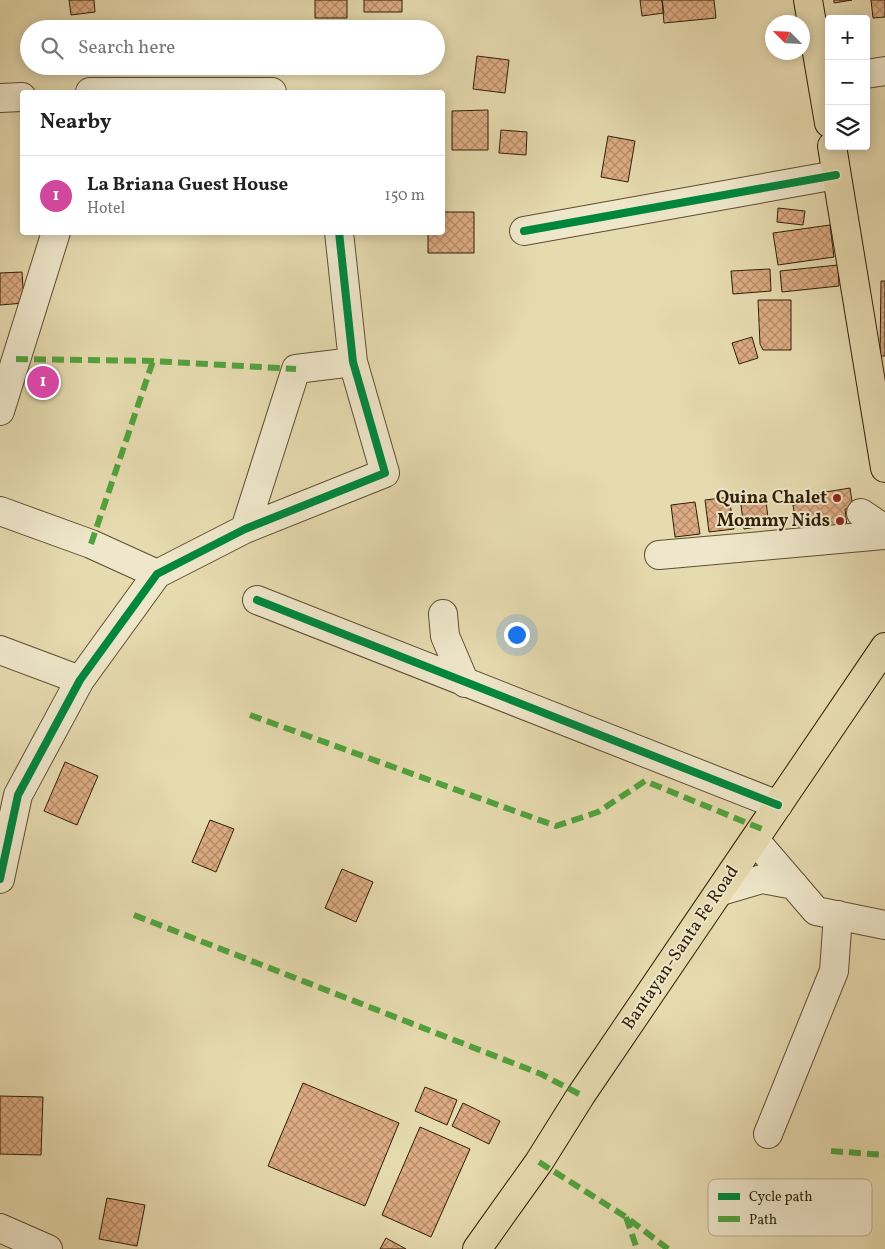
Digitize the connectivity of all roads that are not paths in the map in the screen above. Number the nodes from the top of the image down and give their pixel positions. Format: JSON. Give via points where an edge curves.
{"nodes":[{"id":1,"x":808,"y":0,"type":"edge"},
{"id":2,"x":885,"y":72,"type":"edge"},
{"id":3,"x":870,"y":74,"type":"edge"},
{"id":4,"x":825,"y":76,"type":"edge"},
{"id":5,"x":20,"y":97,"type":"edge"},
{"id":6,"x":0,"y":98,"type":"edge"},
{"id":7,"x":833,"y":150,"type":"edge"},
{"id":8,"x":836,"y":175,"type":"junction"},
{"id":9,"x":524,"y":232,"type":"dead end"},
{"id":10,"x":55,"y":235,"type":"edge"},
{"id":11,"x":338,"y":235,"type":"edge"},
{"id":12,"x":8,"y":356,"type":"edge"},
{"id":13,"x":353,"y":362,"type":"junction"},
{"id":14,"x":0,"y":411,"type":"edge"},
{"id":15,"x":885,"y":468,"type":"edge"},
{"id":16,"x":0,"y":511,"type":"edge"},
{"id":17,"x":862,"y":513,"type":"dead end"},
{"id":18,"x":885,"y":528,"type":"edge"},
{"id":19,"x":245,"y":529,"type":"junction"},
{"id":20,"x":885,"y":535,"type":"edge"},
{"id":21,"x":659,"y":555,"type":"dead end"},
{"id":22,"x":157,"y":574,"type":"junction"},
{"id":23,"x":256,"y":600,"type":"dead end"},
{"id":24,"x":443,"y":614,"type":"dead end"},
{"id":25,"x":885,"y":647,"type":"edge"},
{"id":26,"x":0,"y":650,"type":"edge"},
{"id":27,"x":80,"y":680,"type":"junction"},
{"id":28,"x":464,"y":683,"type":"junction"},
{"id":29,"x":9,"y":792,"type":"edge"},
{"id":30,"x":778,"y":805,"type":"junction"},
{"id":31,"x":755,"y":840,"type":"junction"},
{"id":32,"x":0,"y":879,"type":"edge"},
{"id":33,"x":794,"y":885,"type":"junction"},
{"id":34,"x":721,"y":891,"type":"junction"},
{"id":35,"x":838,"y":915,"type":"junction"},
{"id":36,"x":885,"y":925,"type":"edge"},
{"id":37,"x":768,"y":1134,"type":"dead end"},
{"id":38,"x":0,"y":1228,"type":"edge"},
{"id":39,"x":48,"y":1249,"type":"edge"},
{"id":40,"x":477,"y":1249,"type":"edge"}],
"edges":[{"from":1,"to":4,"type":"main road"},
{"from":2,"to":3,"type":"street"},
{"from":5,"to":6,"type":"street"},
{"from":7,"to":8,"type":"main road"},
{"from":8,"to":9,"type":"street"},
{"from":8,"to":15,"type":"main road"},
{"from":10,"to":12,"type":"street"},
{"from":11,"to":13,"type":"street"},
{"from":12,"to":14,"type":"street"},
{"from":13,"to":19,"type":"street","via":[[296,369]]},
{"from":13,"to":19,"type":"street","via":[[385,473]]},
{"from":16,"to":22,"type":"street","via":[[91,544]]},
{"from":17,"to":18,"type":"street"},
{"from":19,"to":22,"type":"street"},
{"from":20,"to":21,"type":"street"},
{"from":22,"to":27,"type":"street"},
{"from":23,"to":28,"type":"street"},
{"from":24,"to":28,"type":"street","via":[[445,636]]},
{"from":25,"to":30,"type":"main road","name":"Bantayan-Santa Fe Road"},
{"from":26,"to":27,"type":"street"},
{"from":27,"to":29,"type":"street"},
{"from":28,"to":30,"type":"street"},
{"from":29,"to":32,"type":"street"},
{"from":30,"to":31,"type":"main road","name":"Bantayan-Santa Fe Road"},
{"from":31,"to":33,"type":"street"},
{"from":31,"to":34,"type":"main road","name":"Bantayan-Santa Fe Road"},
{"from":33,"to":34,"type":"street","via":[[762,879]]},
{"from":33,"to":35,"type":"street","via":[[816,911]]},
{"from":34,"to":40,"type":"main road","name":"Bantayan-Santa Fe Road"},
{"from":35,"to":36,"type":"street"},
{"from":35,"to":37,"type":"street","via":[[834,970]]},
{"from":38,"to":39,"type":"street"}]}
